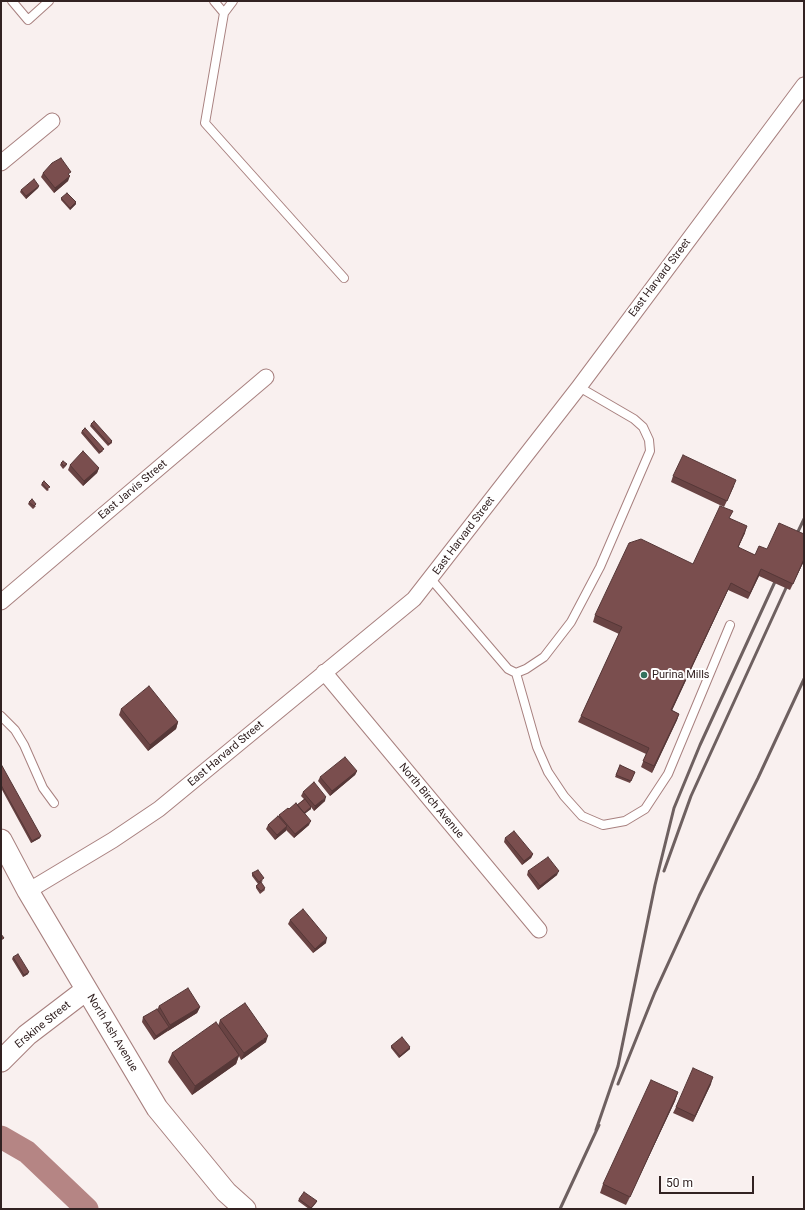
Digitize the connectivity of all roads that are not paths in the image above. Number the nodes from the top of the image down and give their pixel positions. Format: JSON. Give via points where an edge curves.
{"nodes":[{"id":1,"x":12,"y":1,"type":"edge"},
{"id":2,"x":49,"y":1,"type":"edge"},
{"id":3,"x":214,"y":1,"type":"edge"},
{"id":4,"x":233,"y":1,"type":"edge"},
{"id":5,"x":224,"y":13,"type":"junction"},
{"id":6,"x":804,"y":85,"type":"edge"},
{"id":7,"x":52,"y":121,"type":"dead end"},
{"id":8,"x":1,"y":163,"type":"edge"},
{"id":9,"x":344,"y":278,"type":"dead end"},
{"id":10,"x":266,"y":377,"type":"dead end"},
{"id":11,"x":579,"y":387,"type":"junction"},
{"id":12,"x":431,"y":579,"type":"junction"},
{"id":13,"x":1,"y":602,"type":"edge"},
{"id":14,"x":730,"y":625,"type":"dead end"},
{"id":15,"x":324,"y":672,"type":"junction"},
{"id":16,"x":516,"y":673,"type":"junction"},
{"id":17,"x":1,"y":716,"type":"edge"},
{"id":18,"x":54,"y":803,"type":"dead end"},
{"id":19,"x":1,"y":840,"type":"edge"},
{"id":20,"x":28,"y":891,"type":"junction"},
{"id":21,"x":539,"y":930,"type":"dead end"},
{"id":22,"x":86,"y":990,"type":"junction"},
{"id":23,"x":1,"y":1061,"type":"edge"},
{"id":24,"x":245,"y":1209,"type":"edge"}],
"edges":[{"from":1,"to":2,"type":"lane","via":[[28,20]]},
{"from":3,"to":5,"type":"lane"},
{"from":4,"to":5,"type":"lane"},
{"from":5,"to":9,"type":"lane","via":[[205,123]]},
{"from":6,"to":11,"type":"street","name":"East Harvard Street"},
{"from":7,"to":8,"type":"street"},
{"from":10,"to":13,"type":"street","name":"East Jarvis Street"},
{"from":11,"to":12,"type":"street","name":"East Harvard Street"},
{"from":11,"to":16,"type":"lane","via":[[634,419],[643,427],[649,440],[650,451],[600,568],[571,622],[544,657]]},
{"from":12,"to":15,"type":"street","name":"East Harvard Street","via":[[414,599]]},
{"from":12,"to":16,"type":"lane","via":[[508,669]]},
{"from":14,"to":16,"type":"lane","via":[[668,774],[645,809],[625,821],[603,825],[582,816],[564,796],[548,772],[537,747]]},
{"from":15,"to":20,"type":"street","name":"East Harvard Street","via":[[159,809]]},
{"from":15,"to":21,"type":"street","name":"North Birch Avenue"},
{"from":17,"to":18,"type":"lane","via":[[15,730],[43,788]]},
{"from":19,"to":20,"type":"street","name":"North Ash Avenue"},
{"from":20,"to":22,"type":"street","name":"North Ash Avenue"},
{"from":22,"to":23,"type":"street","name":"Erskine Street","via":[[27,1035]]},
{"from":22,"to":24,"type":"street","name":"North Ash Avenue","via":[[157,1108],[226,1192]]}]}
